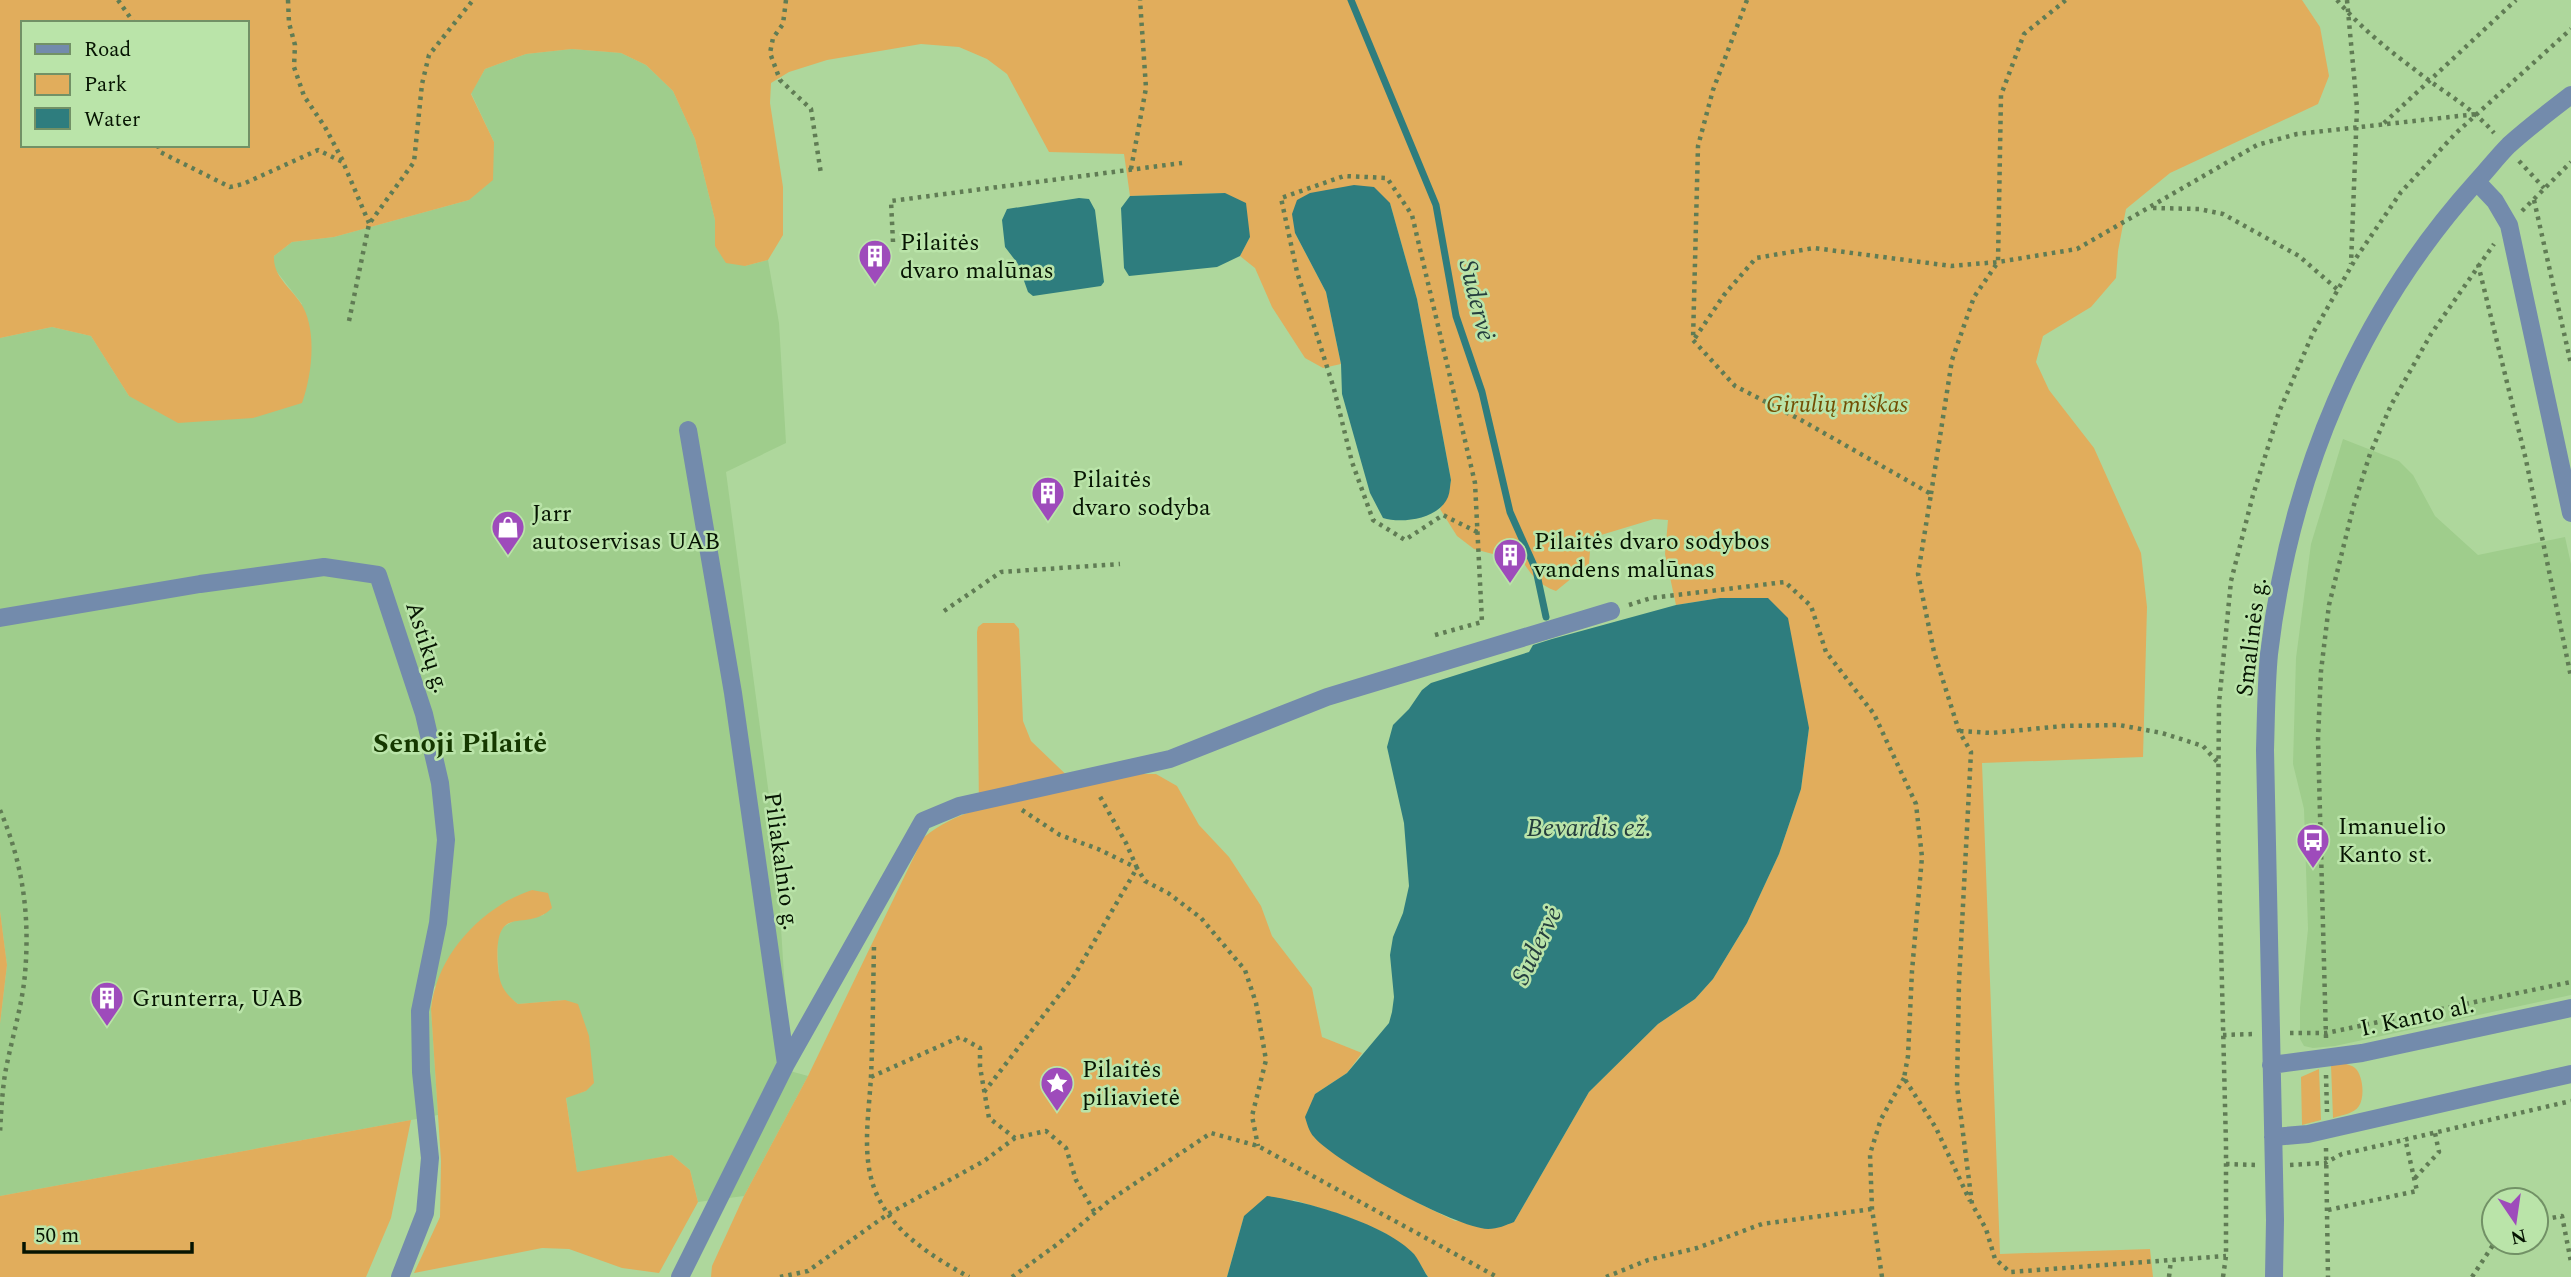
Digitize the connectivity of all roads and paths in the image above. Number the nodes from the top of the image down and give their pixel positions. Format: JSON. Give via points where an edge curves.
{"nodes":[{"id":1,"x":118,"y":0,"type":"edge"},
{"id":2,"x":288,"y":0,"type":"edge"},
{"id":3,"x":473,"y":0,"type":"edge"},
{"id":4,"x":786,"y":0,"type":"edge"},
{"id":5,"x":1140,"y":0,"type":"edge"},
{"id":6,"x":1746,"y":0,"type":"edge"},
{"id":7,"x":2066,"y":0,"type":"edge"},
{"id":8,"x":2337,"y":0,"type":"edge"},
{"id":9,"x":2347,"y":0,"type":"edge"},
{"id":10,"x":2516,"y":0,"type":"edge"},
{"id":11,"x":2350,"y":16,"type":"junction"},
{"id":12,"x":133,"y":21,"type":"edge"},
{"id":13,"x":2571,"y":24,"type":"edge"},
{"id":14,"x":2568,"y":32,"type":"dead end"},
{"id":15,"x":2431,"y":81,"type":"junction"},
{"id":16,"x":2571,"y":95,"type":"edge"},
{"id":17,"x":2383,"y":124,"type":"junction"},
{"id":18,"x":2357,"y":127,"type":"junction"},
{"id":19,"x":159,"y":147,"type":"edge"},
{"id":20,"x":343,"y":162,"type":"junction"},
{"id":21,"x":2571,"y":162,"type":"edge"},
{"id":22,"x":1182,"y":163,"type":"dead end"},
{"id":23,"x":1131,"y":169,"type":"junction"},
{"id":24,"x":821,"y":174,"type":"dead end"},
{"id":25,"x":2477,"y":182,"type":"junction"},
{"id":26,"x":2534,"y":200,"type":"junction"},
{"id":27,"x":2150,"y":208,"type":"junction"},
{"id":28,"x":369,"y":223,"type":"junction"},
{"id":29,"x":2509,"y":225,"type":"junction"},
{"id":30,"x":893,"y":242,"type":"dead end"},
{"id":31,"x":1997,"y":262,"type":"junction"},
{"id":32,"x":2478,"y":264,"type":"junction"},
{"id":33,"x":2351,"y":267,"type":"dead end"},
{"id":34,"x":2337,"y":290,"type":"dead end"},
{"id":35,"x":349,"y":321,"type":"dead end"},
{"id":36,"x":1693,"y":340,"type":"junction"},
{"id":37,"x":2571,"y":364,"type":"edge"},
{"id":38,"x":688,"y":430,"type":"dead end"},
{"id":39,"x":1931,"y":495,"type":"junction"},
{"id":40,"x":2571,"y":513,"type":"edge"},
{"id":41,"x":1479,"y":533,"type":"junction"},
{"id":42,"x":1120,"y":564,"type":"dead end"},
{"id":43,"x":1651,"y":598,"type":"dead end"},
{"id":44,"x":944,"y":611,"type":"dead end"},
{"id":45,"x":1611,"y":611,"type":"dead end"},
{"id":46,"x":0,"y":618,"type":"edge"},
{"id":47,"x":1435,"y":635,"type":"dead end"},
{"id":48,"x":2571,"y":677,"type":"edge"},
{"id":49,"x":1959,"y":731,"type":"junction"},
{"id":50,"x":2219,"y":764,"type":"dead end"},
{"id":51,"x":1089,"y":777,"type":"junction"},
{"id":52,"x":1004,"y":796,"type":"junction"},
{"id":53,"x":0,"y":810,"type":"edge"},
{"id":54,"x":1137,"y":868,"type":"junction"},
{"id":55,"x":874,"y":944,"type":"dead end"},
{"id":56,"x":2571,"y":982,"type":"edge"},
{"id":57,"x":2571,"y":1008,"type":"edge"},
{"id":58,"x":2326,"y":1033,"type":"junction"},
{"id":59,"x":2270,"y":1034,"type":"junction"},
{"id":60,"x":2222,"y":1035,"type":"dead end"},
{"id":61,"x":2326,"y":1058,"type":"junction"},
{"id":62,"x":786,"y":1064,"type":"junction"},
{"id":63,"x":2271,"y":1065,"type":"junction"},
{"id":64,"x":2571,"y":1074,"type":"edge"},
{"id":65,"x":871,"y":1077,"type":"junction"},
{"id":66,"x":1903,"y":1078,"type":"junction"},
{"id":67,"x":984,"y":1092,"type":"junction"},
{"id":68,"x":2571,"y":1101,"type":"edge"},
{"id":69,"x":2399,"y":1113,"type":"junction"},
{"id":70,"x":2327,"y":1129,"type":"junction"},
{"id":71,"x":0,"y":1133,"type":"edge"},
{"id":72,"x":2435,"y":1133,"type":"junction"},
{"id":73,"x":2273,"y":1137,"type":"junction"},
{"id":74,"x":1015,"y":1138,"type":"junction"},
{"id":75,"x":2405,"y":1139,"type":"junction"},
{"id":76,"x":1258,"y":1146,"type":"junction"},
{"id":77,"x":2325,"y":1163,"type":"junction"},
{"id":78,"x":2227,"y":1164,"type":"dead end"},
{"id":79,"x":2274,"y":1166,"type":"junction"},
{"id":80,"x":2414,"y":1179,"type":"junction"},
{"id":81,"x":1972,"y":1204,"type":"junction"},
{"id":82,"x":1872,"y":1209,"type":"junction"},
{"id":83,"x":2328,"y":1210,"type":"junction"},
{"id":84,"x":1095,"y":1213,"type":"junction"},
{"id":85,"x":888,"y":1214,"type":"junction"},
{"id":86,"x":2550,"y":1218,"type":"edge"},
{"id":87,"x":2226,"y":1256,"type":"dead end"},
{"id":88,"x":2486,"y":1256,"type":"edge"},
{"id":89,"x":2171,"y":1260,"type":"junction"},
{"id":90,"x":2571,"y":1262,"type":"edge"},
{"id":91,"x":2011,"y":1275,"type":"edge"},
{"id":92,"x":400,"y":1277,"type":"edge"},
{"id":93,"x":680,"y":1277,"type":"edge"},
{"id":94,"x":779,"y":1277,"type":"edge"},
{"id":95,"x":969,"y":1277,"type":"edge"},
{"id":96,"x":1012,"y":1277,"type":"edge"},
{"id":97,"x":1497,"y":1277,"type":"edge"},
{"id":98,"x":1606,"y":1277,"type":"edge"},
{"id":99,"x":1882,"y":1277,"type":"edge"},
{"id":100,"x":2169,"y":1277,"type":"edge"},
{"id":101,"x":2274,"y":1277,"type":"edge"},
{"id":102,"x":2328,"y":1277,"type":"edge"},
{"id":103,"x":2472,"y":1277,"type":"edge"}],
"edges":[{"from":1,"to":12,"type":"path"},
{"from":2,"to":20,"type":"path","via":[[294,67],[304,96]]},
{"from":3,"to":28,"type":"path","via":[[429,55],[414,162]]},
{"from":4,"to":24,"type":"path","via":[[783,24],[770,53],[780,80],[811,109]]},
{"from":5,"to":23,"type":"path","via":[[1146,88]]},
{"from":6,"to":36,"type":"path","via":[[1698,146]]},
{"from":7,"to":31,"type":"path","via":[[2024,34],[2001,95]]},
{"from":8,"to":11,"type":"path"},
{"from":9,"to":11,"type":"path"},
{"from":10,"to":15,"type":"path"},
{"from":11,"to":15,"type":"path"},
{"from":11,"to":18,"type":"path"},
{"from":13,"to":14,"type":"path"},
{"from":15,"to":17,"type":"path"},
{"from":15,"to":17,"type":"path","via":[[2478,114]]},
{"from":16,"to":25,"type":"street","name":"Smalinės g.","via":[[2527,129]]},
{"from":17,"to":18,"type":"path"},
{"from":18,"to":27,"type":"path","via":[[2297,134],[2257,145]]},
{"from":18,"to":33,"type":"path"},
{"from":19,"to":20,"type":"path","via":[[160,152],[230,187],[318,150]]},
{"from":20,"to":28,"type":"path"},
{"from":21,"to":26,"type":"path"},
{"from":22,"to":23,"type":"path"},
{"from":23,"to":30,"type":"path","via":[[891,201]]},
{"from":25,"to":29,"type":"street","via":[[2496,201]]},
{"from":25,"to":59,"type":"street","name":"Smalinės g.","via":[[2403,274],[2364,339],[2325,427],[2299,503],[2269,654],[2266,695]]},
{"from":26,"to":29,"type":"path"},
{"from":26,"to":37,"type":"path"},
{"from":27,"to":31,"type":"path","via":[[2077,249]]},
{"from":27,"to":34,"type":"path","via":[[2222,214],[2299,256]]},
{"from":28,"to":35,"type":"path"},
{"from":29,"to":32,"type":"path"},
{"from":29,"to":40,"type":"street"},
{"from":31,"to":36,"type":"path","via":[[1951,265],[1814,248],[1756,258]]},
{"from":31,"to":39,"type":"path","via":[[1974,297],[1952,360]]},
{"from":32,"to":48,"type":"path","via":[[2526,460]]},
{"from":32,"to":58,"type":"path","via":[[2391,405],[2353,508],[2329,605],[2320,671],[2318,739]]},
{"from":36,"to":39,"type":"path","via":[[1735,386]]},
{"from":38,"to":62,"type":"street","name":"Piliakalnio g.","via":[[733,693]]},
{"from":39,"to":49,"type":"path","via":[[1918,574],[1934,652]]},
{"from":41,"to":41,"type":"path","via":[[1475,483],[1412,215],[1387,178],[1344,176],[1281,198],[1297,272],[1373,520],[1405,540],[1443,515]]},
{"from":41,"to":47,"type":"path","via":[[1482,622]]},
{"from":42,"to":44,"type":"path","via":[[1001,572]]},
{"from":43,"to":66,"type":"path","via":[[1785,582],[1811,606],[1826,652],[1874,714],[1916,804],[1922,857]]},
{"from":45,"to":51,"type":"street","via":[[1327,697],[1170,759]]},
{"from":46,"to":92,"type":"street","name":"Astikų g.","via":[[324,567],[378,575],[424,714],[440,783],[446,840],[438,923],[420,1011],[430,1158],[425,1213]]},
{"from":49,"to":50,"type":"path","via":[[2119,725],[2203,746]]},
{"from":49,"to":81,"type":"path","via":[[1971,752],[1957,1086]]},
{"from":51,"to":52,"type":"street"},
{"from":51,"to":54,"type":"path"},
{"from":52,"to":54,"type":"path","via":[[1060,835]]},
{"from":52,"to":62,"type":"street","via":[[923,821]]},
{"from":53,"to":71,"type":"path","via":[[19,860],[26,930],[25,976],[5,1076]]},
{"from":54,"to":67,"type":"path","via":[[1074,976]]},
{"from":54,"to":76,"type":"path","via":[[1145,881],[1201,918],[1245,970],[1266,1060],[1252,1116]]},
{"from":55,"to":65,"type":"path"},
{"from":56,"to":58,"type":"path"},
{"from":57,"to":61,"type":"street","name":"I. Kanto al."},
{"from":58,"to":59,"type":"path"},
{"from":58,"to":61,"type":"path"},
{"from":59,"to":60,"type":"path"},
{"from":59,"to":63,"type":"street","name":"Smalinės g."},
{"from":61,"to":63,"type":"street","name":"I. Kanto al."},
{"from":61,"to":70,"type":"path"},
{"from":62,"to":93,"type":"street"},
{"from":63,"to":73,"type":"street","name":"Smalinės g."},
{"from":64,"to":69,"type":"street"},
{"from":65,"to":67,"type":"path","via":[[960,1037],[980,1048]]},
{"from":65,"to":85,"type":"path","via":[[869,1163]]},
{"from":66,"to":81,"type":"path","via":[[1936,1128]]},
{"from":66,"to":82,"type":"path","via":[[1881,1119],[1870,1154]]},
{"from":67,"to":74,"type":"path","via":[[989,1118]]},
{"from":68,"to":72,"type":"path"},
{"from":69,"to":70,"type":"street"},
{"from":69,"to":75,"type":"path"},
{"from":70,"to":73,"type":"street"},
{"from":70,"to":77,"type":"path"},
{"from":72,"to":75,"type":"path"},
{"from":72,"to":80,"type":"path","via":[[2439,1152]]},
{"from":73,"to":79,"type":"street","name":"Smalinės g."},
{"from":74,"to":84,"type":"path","via":[[1046,1131],[1066,1148],[1076,1180]]},
{"from":74,"to":85,"type":"path","via":[[984,1161]]},
{"from":75,"to":77,"type":"path","via":[[2342,1154]]},
{"from":75,"to":80,"type":"path"},
{"from":76,"to":84,"type":"path","via":[[1211,1133]]},
{"from":76,"to":97,"type":"path"},
{"from":77,"to":79,"type":"path"},
{"from":77,"to":83,"type":"path"},
{"from":78,"to":79,"type":"path"},
{"from":79,"to":101,"type":"street","name":"Smalinės g."},
{"from":80,"to":83,"type":"path","via":[[2417,1191]]},
{"from":81,"to":91,"type":"path","via":[[1986,1228],[1995,1259]]},
{"from":82,"to":98,"type":"path","via":[[1762,1224]]},
{"from":82,"to":99,"type":"path"},
{"from":83,"to":102,"type":"path"},
{"from":84,"to":96,"type":"path"},
{"from":85,"to":94,"type":"path","via":[[808,1271]]},
{"from":85,"to":95,"type":"path","via":[[936,1258]]},
{"from":86,"to":90,"type":"path","via":[[2561,1216]]},
{"from":87,"to":89,"type":"path"},
{"from":88,"to":103,"type":"path"},
{"from":89,"to":91,"type":"path"},
{"from":89,"to":100,"type":"path"}]}
